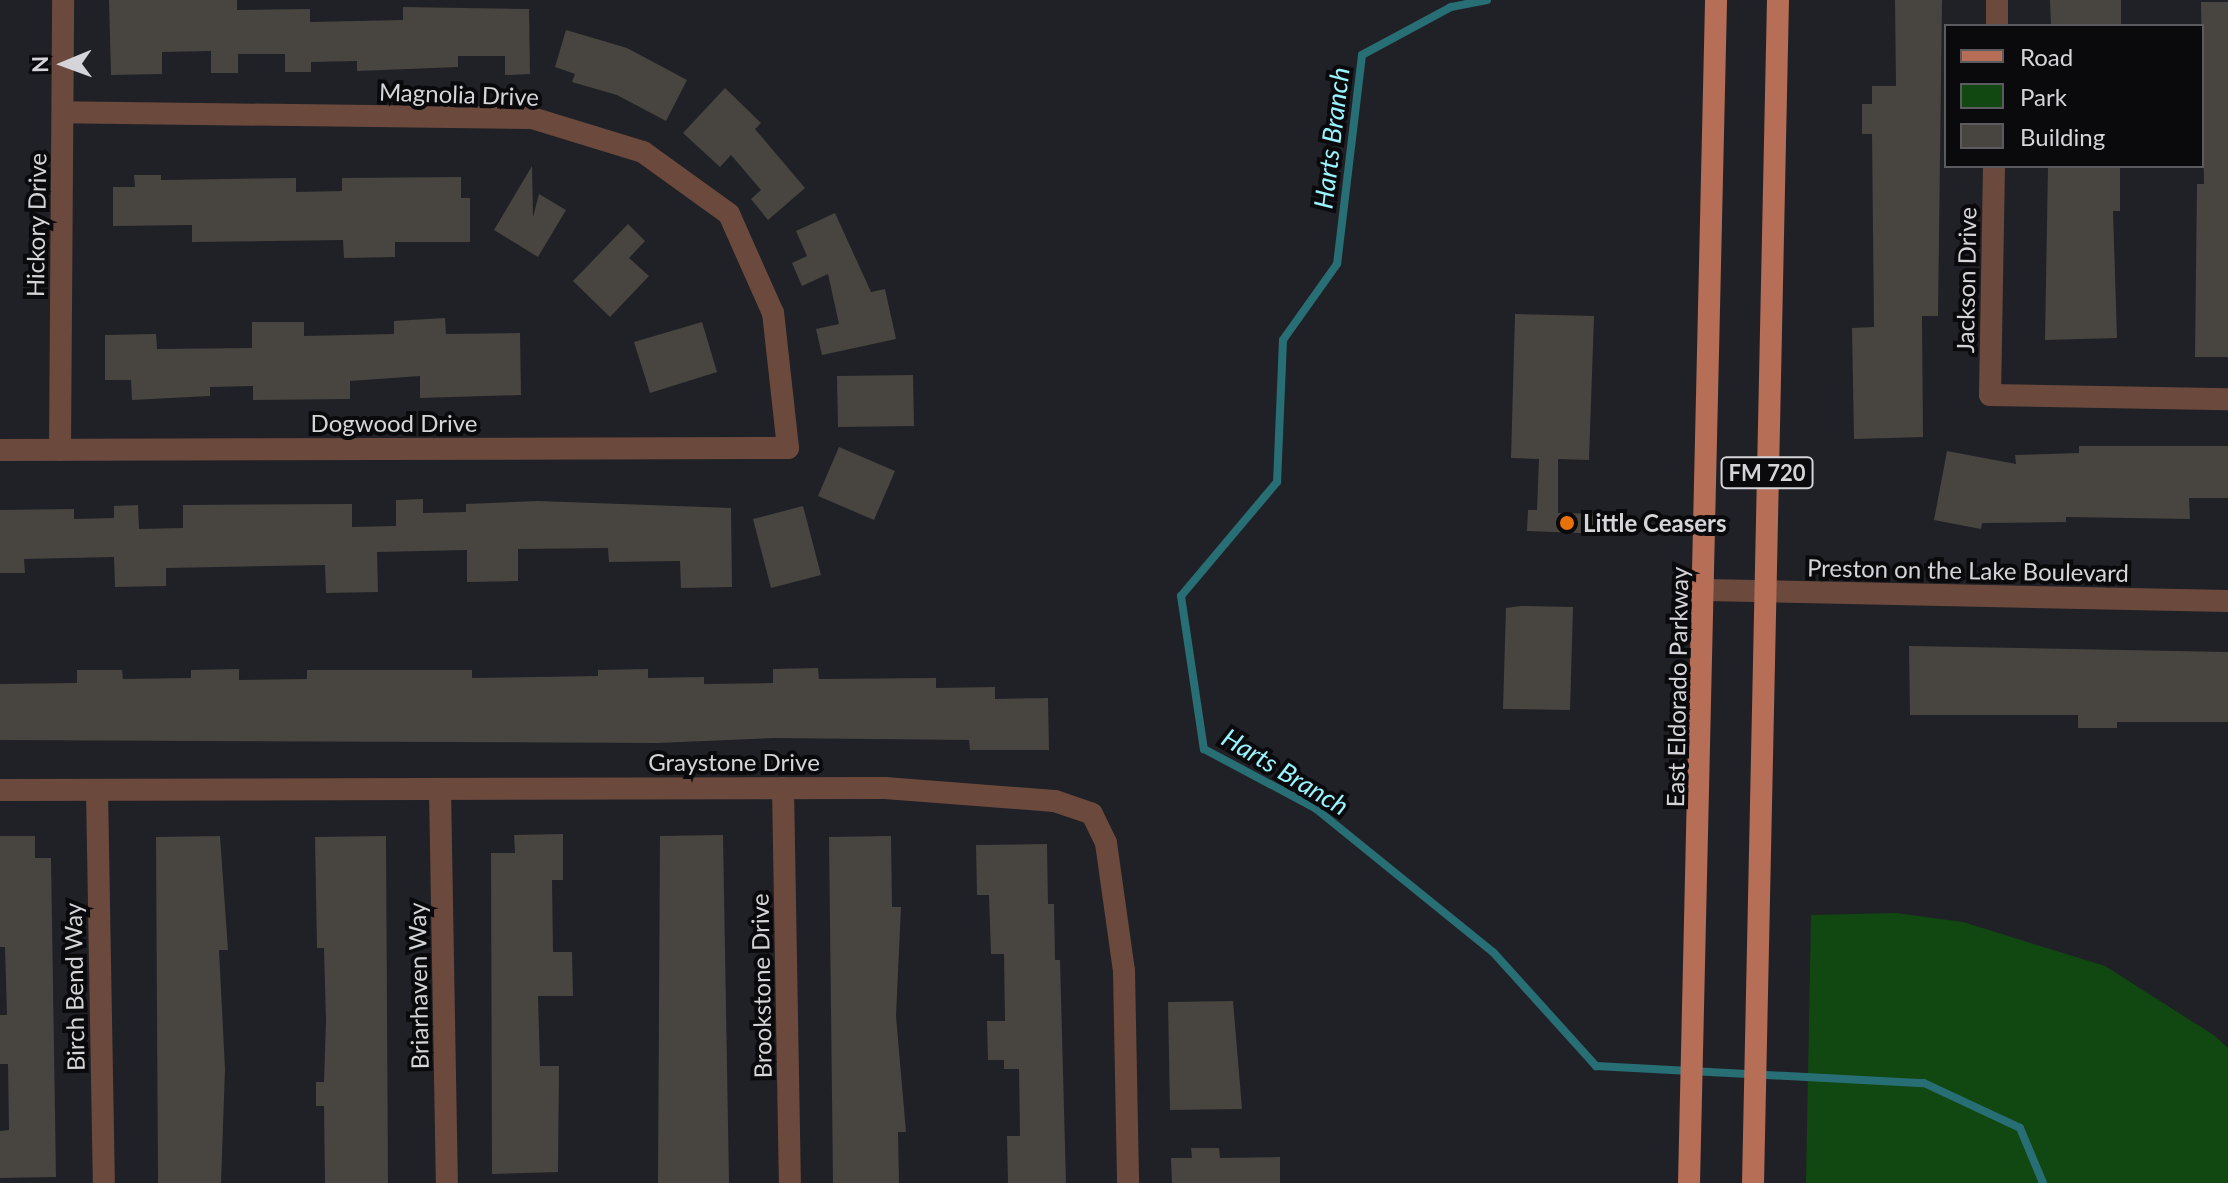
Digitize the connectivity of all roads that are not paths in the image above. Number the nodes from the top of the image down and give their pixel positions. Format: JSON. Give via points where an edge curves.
{"nodes":[{"id":1,"x":63,"y":0,"type":"edge"},
{"id":2,"x":1716,"y":0,"type":"edge"},
{"id":3,"x":1778,"y":0,"type":"edge"},
{"id":4,"x":1997,"y":0,"type":"edge"},
{"id":5,"x":1997,"y":24,"type":"edge"},
{"id":6,"x":63,"y":112,"type":"junction"},
{"id":7,"x":1994,"y":168,"type":"edge"},
{"id":8,"x":2228,"y":399,"type":"edge"},
{"id":9,"x":788,"y":448,"type":"joint"},
{"id":10,"x":0,"y":450,"type":"edge"},
{"id":11,"x":60,"y":450,"type":"junction"},
{"id":12,"x":1706,"y":590,"type":"junction"},
{"id":13,"x":1764,"y":592,"type":"junction"},
{"id":14,"x":2228,"y":601,"type":"edge"},
{"id":15,"x":783,"y":788,"type":"junction"},
{"id":16,"x":440,"y":789,"type":"junction"},
{"id":17,"x":0,"y":790,"type":"edge"},
{"id":18,"x":97,"y":790,"type":"junction"},
{"id":19,"x":104,"y":1183,"type":"edge"},
{"id":20,"x":447,"y":1183,"type":"edge"},
{"id":21,"x":790,"y":1183,"type":"edge"},
{"id":22,"x":1128,"y":1183,"type":"edge"},
{"id":23,"x":1689,"y":1183,"type":"edge"},
{"id":24,"x":1753,"y":1183,"type":"edge"}],
"edges":[{"from":1,"to":6,"type":"street","name":"Hickory Drive"},
{"from":2,"to":12,"type":"main road","name":"East Eldorado Parkway","number":"FM 720"},
{"from":3,"to":13,"type":"main road","number":"FM 720"},
{"from":4,"to":5,"type":"street"},
{"from":6,"to":9,"type":"street","name":"Magnolia Drive","via":[[532,118],[643,152],[729,214],[773,313]]},
{"from":6,"to":11,"type":"street","name":"Hickory Drive"},
{"from":7,"to":8,"type":"street","name":"Jackson Drive","via":[[1990,395]]},
{"from":9,"to":11,"type":"street","name":"Dogwood Drive"},
{"from":10,"to":11,"type":"street","name":"Dogwood Drive"},
{"from":12,"to":13,"type":"street","name":"Preston on the Lake Boulevard"},
{"from":12,"to":23,"type":"main road","name":"East Eldorado Parkway","number":"FM 720"},
{"from":13,"to":14,"type":"street","name":"Preston on the Lake Boulevard"},
{"from":13,"to":24,"type":"main road","number":"FM 720"},
{"from":15,"to":16,"type":"street","name":"Graystone Drive"},
{"from":15,"to":21,"type":"street","name":"Brookstone Drive"},
{"from":15,"to":22,"type":"street","name":"Graystone Drive","via":[[885,788],[1055,801],[1092,814],[1106,843],[1124,971]]},
{"from":16,"to":18,"type":"street","name":"Graystone Drive"},
{"from":16,"to":20,"type":"street","name":"Briarhaven Way"},
{"from":17,"to":18,"type":"street","name":"Graystone Drive"},
{"from":18,"to":19,"type":"street","name":"Birch Bend Way"}]}
